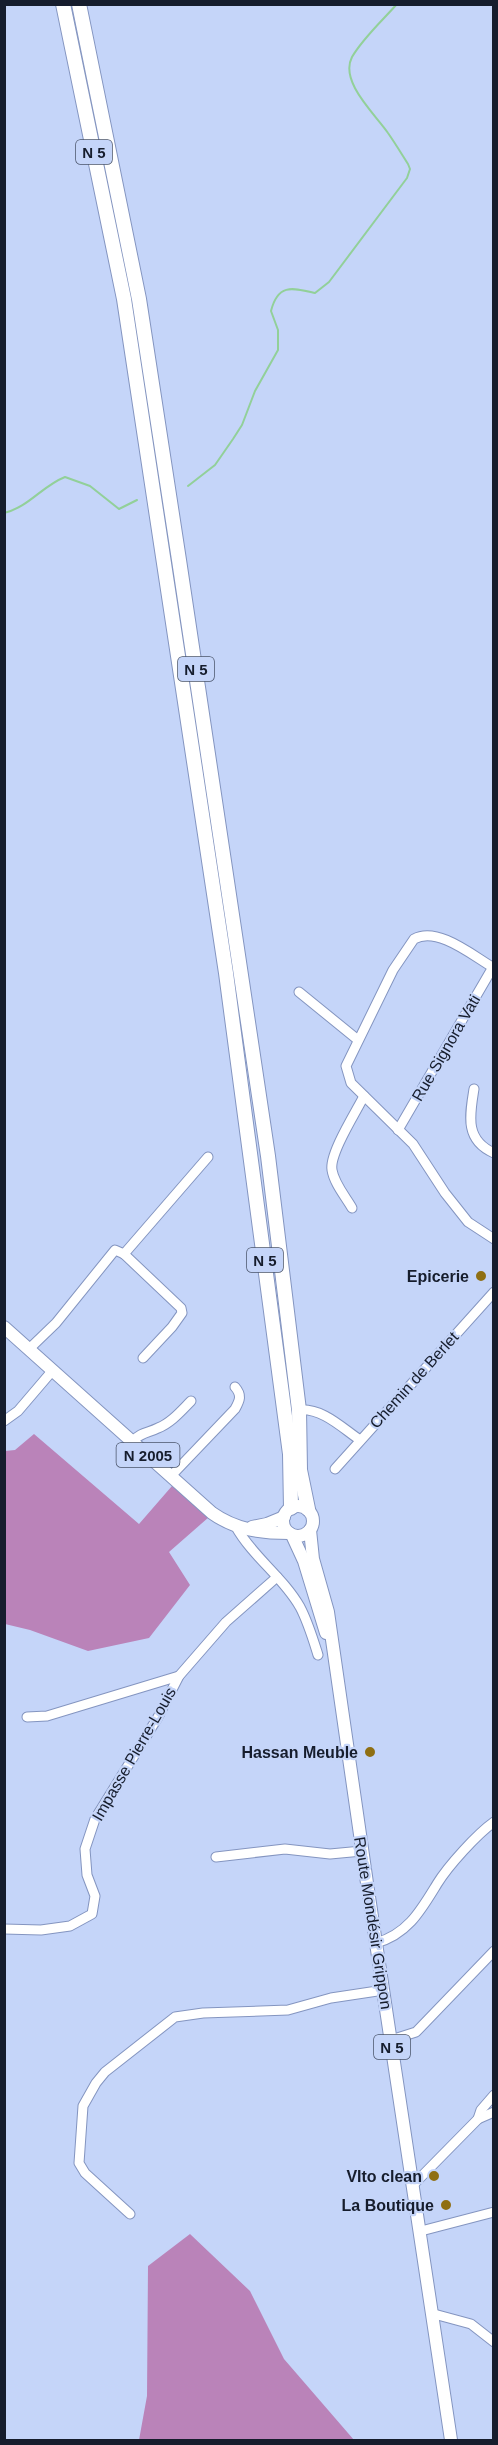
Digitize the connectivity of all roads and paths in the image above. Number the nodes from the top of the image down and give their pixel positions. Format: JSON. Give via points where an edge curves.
{"nodes":[{"id":1,"x":63,"y":4,"type":"edge"},
{"id":2,"x":79,"y":4,"type":"edge"},
{"id":3,"x":493,"y":967,"type":"edge"},
{"id":4,"x":299,"y":992,"type":"dead end"},
{"id":5,"x":358,"y":1040,"type":"junction"},
{"id":6,"x":474,"y":1089,"type":"dead end"},
{"id":7,"x":364,"y":1096,"type":"junction"},
{"id":8,"x":398,"y":1130,"type":"junction"},
{"id":9,"x":494,"y":1153,"type":"edge"},
{"id":10,"x":208,"y":1157,"type":"dead end"},
{"id":11,"x":352,"y":1208,"type":"dead end"},
{"id":12,"x":494,"y":1239,"type":"edge"},
{"id":13,"x":124,"y":1254,"type":"junction"},
{"id":14,"x":494,"y":1292,"type":"edge"},
{"id":15,"x":4,"y":1327,"type":"edge"},
{"id":16,"x":29,"y":1348,"type":"junction"},
{"id":17,"x":143,"y":1358,"type":"dead end"},
{"id":18,"x":53,"y":1370,"type":"junction"},
{"id":19,"x":235,"y":1387,"type":"dead end"},
{"id":20,"x":191,"y":1401,"type":"dead end"},
{"id":21,"x":299,"y":1410,"type":"junction"},
{"id":22,"x":4,"y":1421,"type":"edge"},
{"id":23,"x":360,"y":1440,"type":"junction"},
{"id":24,"x":133,"y":1441,"type":"junction"},
{"id":25,"x":289,"y":1449,"type":"junction"},
{"id":26,"x":335,"y":1469,"type":"dead end"},
{"id":27,"x":171,"y":1476,"type":"junction"},
{"id":28,"x":308,"y":1509,"type":"junction"},
{"id":29,"x":287,"y":1512,"type":"junction"},
{"id":30,"x":236,"y":1527,"type":"junction"},
{"id":31,"x":310,"y":1530,"type":"junction"},
{"id":32,"x":291,"y":1534,"type":"junction"},
{"id":33,"x":277,"y":1577,"type":"junction"},
{"id":34,"x":333,"y":1654,"type":"junction"},
{"id":35,"x":318,"y":1655,"type":"dead end"},
{"id":36,"x":179,"y":1676,"type":"junction"},
{"id":37,"x":27,"y":1717,"type":"dead end"},
{"id":38,"x":494,"y":1822,"type":"edge"},
{"id":39,"x":362,"y":1851,"type":"junction"},
{"id":40,"x":216,"y":1857,"type":"dead end"},
{"id":41,"x":4,"y":1929,"type":"edge"},
{"id":42,"x":376,"y":1943,"type":"junction"},
{"id":43,"x":494,"y":1951,"type":"edge"},
{"id":44,"x":384,"y":1990,"type":"junction"},
{"id":45,"x":391,"y":2040,"type":"junction"},
{"id":46,"x":494,"y":2095,"type":"edge"},
{"id":47,"x":494,"y":2112,"type":"edge"},
{"id":48,"x":478,"y":2119,"type":"junction"},
{"id":49,"x":413,"y":2185,"type":"junction"},
{"id":50,"x":494,"y":2212,"type":"edge"},
{"id":51,"x":130,"y":2214,"type":"dead end"},
{"id":52,"x":421,"y":2231,"type":"junction"},
{"id":53,"x":434,"y":2314,"type":"junction"},
{"id":54,"x":494,"y":2342,"type":"edge"},
{"id":55,"x":451,"y":2440,"type":"edge"}],
"edges":[{"from":1,"to":25,"type":"highway","number":"N 5","via":[[126,311],[224,961]]},
{"from":2,"to":21,"type":"highway","number":"N 5","via":[[140,310],[268,1156]]},
{"from":3,"to":5,"type":"street","via":[[441,937],[430,934],[414,939],[393,970]]},
{"from":3,"to":8,"type":"street","name":"Rue Signora Vati"},
{"from":4,"to":5,"type":"street"},
{"from":5,"to":7,"type":"street","via":[[346,1066],[351,1083]]},
{"from":6,"to":9,"type":"street","via":[[469,1122],[476,1139]]},
{"from":7,"to":8,"type":"street"},
{"from":7,"to":11,"type":"street","via":[[331,1167]]},
{"from":8,"to":12,"type":"street","via":[[413,1144],[468,1222]]},
{"from":10,"to":13,"type":"street"},
{"from":13,"to":16,"type":"street","via":[[115,1250],[56,1323]]},
{"from":13,"to":17,"type":"street","via":[[182,1312]]},
{"from":14,"to":23,"type":"street","name":"Chemin de Berlet"},
{"from":15,"to":16,"type":"main road","number":"N 2005"},
{"from":16,"to":18,"type":"main road","number":"N 2005"},
{"from":18,"to":22,"type":"street","via":[[18,1411]]},
{"from":18,"to":24,"type":"main road","number":"N 2005"},
{"from":19,"to":27,"type":"street","via":[[240,1400],[235,1408]]},
{"from":20,"to":24,"type":"street","via":[[164,1425],[141,1433]]},
{"from":21,"to":23,"type":"street","via":[[321,1413]]},
{"from":21,"to":25,"type":"highway","via":[[291,1417]]},
{"from":21,"to":28,"type":"highway","number":"N 5","via":[[300,1470]]},
{"from":23,"to":26,"type":"street","name":"Chemin de Berlet"},
{"from":24,"to":27,"type":"main road","number":"N 2005"},
{"from":25,"to":29,"type":"highway","number":"N 5"},
{"from":27,"to":30,"type":"main road","number":"N 2005","via":[[212,1513]]},
{"from":28,"to":29,"type":"main road","via":[[299,1506]]},
{"from":28,"to":31,"type":"main road","number":"N 5","via":[[313,1518]]},
{"from":29,"to":30,"type":"main road","via":[[259,1526]]},
{"from":29,"to":32,"type":"main road","number":"N 5","via":[[285,1528]]},
{"from":30,"to":32,"type":"main road","number":"N 2005"},
{"from":30,"to":33,"type":"street","via":[[251,1551]]},
{"from":31,"to":32,"type":"main road","via":[[302,1535]]},
{"from":31,"to":34,"type":"main road","name":"Route Mondésir Grippon","number":"N 5"},
{"from":32,"to":34,"type":"main road","name":"Route Mondésir Grippon","number":"N 5","via":[[304,1561]]},
{"from":33,"to":35,"type":"street","via":[[299,1605]]},
{"from":33,"to":36,"type":"street","name":"Impasse Pierre-Louis","via":[[226,1622]]},
{"from":34,"to":39,"type":"main road","name":"Route Mondésir Grippon","number":"N 5"},
{"from":36,"to":37,"type":"street","via":[[47,1716]]},
{"from":36,"to":41,"type":"street","name":"Impasse Pierre-Louis","via":[[95,1819],[85,1849],[87,1875],[95,1896],[92,1914],[70,1926]]},
{"from":38,"to":42,"type":"street","via":[[444,1876],[405,1928]]},
{"from":39,"to":40,"type":"street","via":[[330,1854],[285,1849]]},
{"from":39,"to":42,"type":"main road","name":"Route Mondésir Grippon","number":"N 5"},
{"from":42,"to":44,"type":"main road","name":"Route Mondésir Grippon","number":"N 5"},
{"from":43,"to":45,"type":"street","via":[[416,2032]]},
{"from":44,"to":45,"type":"main road","name":"Route Mondésir Grippon","number":"N 5"},
{"from":44,"to":51,"type":"street","via":[[288,2010],[203,2013],[175,2018],[105,2072],[83,2106],[79,2163]]},
{"from":45,"to":49,"type":"main road","name":"Route Mondésir Grippon","number":"N 5"},
{"from":46,"to":48,"type":"street"},
{"from":47,"to":48,"type":"street"},
{"from":48,"to":49,"type":"street"},
{"from":49,"to":52,"type":"main road","name":"Route Mondésir Grippon","number":"N 5"},
{"from":50,"to":52,"type":"street"},
{"from":52,"to":53,"type":"main road","name":"Route Mondésir Grippon","number":"N 5"},
{"from":53,"to":54,"type":"street","via":[[471,2325]]},
{"from":53,"to":55,"type":"main road","name":"Route Mondésir Grippon","number":"N 5"}]}
